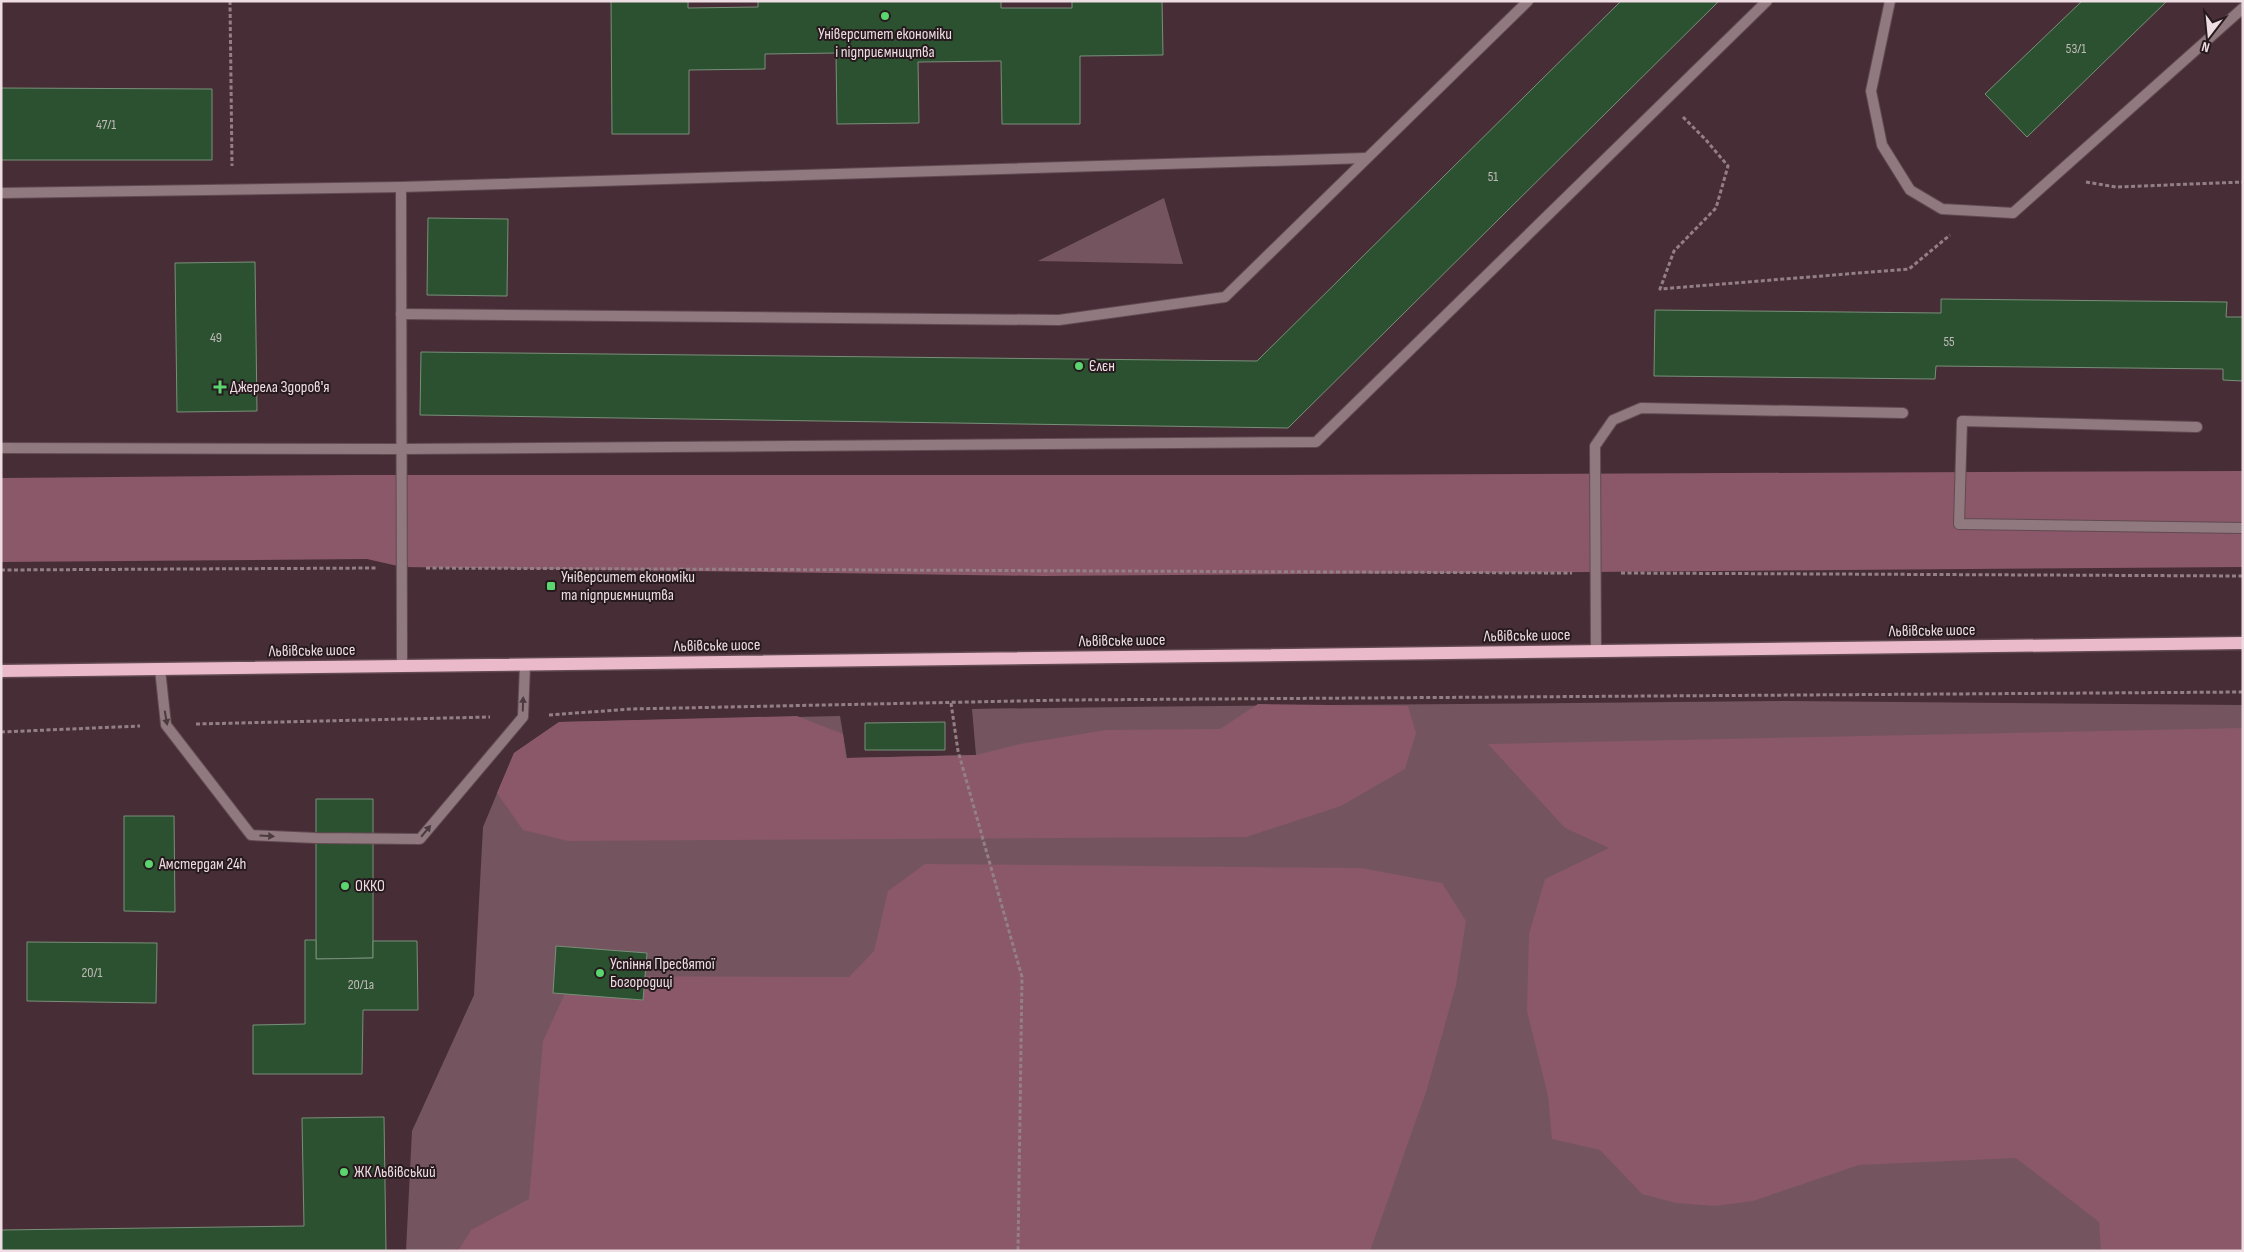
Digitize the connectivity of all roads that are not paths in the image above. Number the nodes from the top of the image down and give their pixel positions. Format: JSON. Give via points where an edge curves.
{"nodes":[{"id":1,"x":1528,"y":1,"type":"edge"},
{"id":2,"x":1767,"y":1,"type":"edge"},
{"id":3,"x":1890,"y":1,"type":"edge"},
{"id":4,"x":2243,"y":8,"type":"edge"},
{"id":5,"x":1366,"y":158,"type":"junction"},
{"id":6,"x":401,"y":187,"type":"junction"},
{"id":7,"x":1,"y":193,"type":"edge"},
{"id":8,"x":401,"y":314,"type":"junction"},
{"id":9,"x":1903,"y":413,"type":"dead end"},
{"id":10,"x":2197,"y":427,"type":"dead end"},
{"id":11,"x":1,"y":448,"type":"edge"},
{"id":12,"x":402,"y":449,"type":"junction"},
{"id":13,"x":2243,"y":528,"type":"edge"},
{"id":14,"x":2243,"y":643,"type":"edge"},
{"id":15,"x":1596,"y":651,"type":"junction"},
{"id":16,"x":525,"y":665,"type":"junction"},
{"id":17,"x":402,"y":666,"type":"junction"},
{"id":18,"x":160,"y":669,"type":"junction"},
{"id":19,"x":1,"y":671,"type":"edge"}],
"edges":[{"from":1,"to":5,"type":"lane"},
{"from":2,"to":12,"type":"lane","via":[[1316,442]]},
{"from":3,"to":4,"type":"lane","via":[[1871,91],[1882,144],[1910,190],[1942,209],[2013,213]]},
{"from":5,"to":6,"type":"lane"},
{"from":5,"to":8,"type":"lane","via":[[1225,297],[1059,320]]},
{"from":6,"to":7,"type":"lane"},
{"from":6,"to":8,"type":"lane"},
{"from":8,"to":12,"type":"lane"},
{"from":9,"to":15,"type":"lane","via":[[1640,408],[1613,420],[1595,446]]},
{"from":10,"to":13,"type":"lane","via":[[1962,422],[1959,524]]},
{"from":11,"to":12,"type":"lane"},
{"from":12,"to":17,"type":"lane"},
{"from":14,"to":15,"type":"main road","name":"Львівське шосе"},
{"from":15,"to":16,"type":"main road","name":"Львівське шосе"},
{"from":16,"to":17,"type":"main road","name":"Львівське шосе"},
{"from":18,"to":16,"type":"lane","one_way":true,"via":[[166,725],[251,835],[420,838],[523,717]]},
{"from":17,"to":18,"type":"main road","name":"Львівське шосе"},
{"from":18,"to":19,"type":"main road","name":"Львівське шосе"}]}
